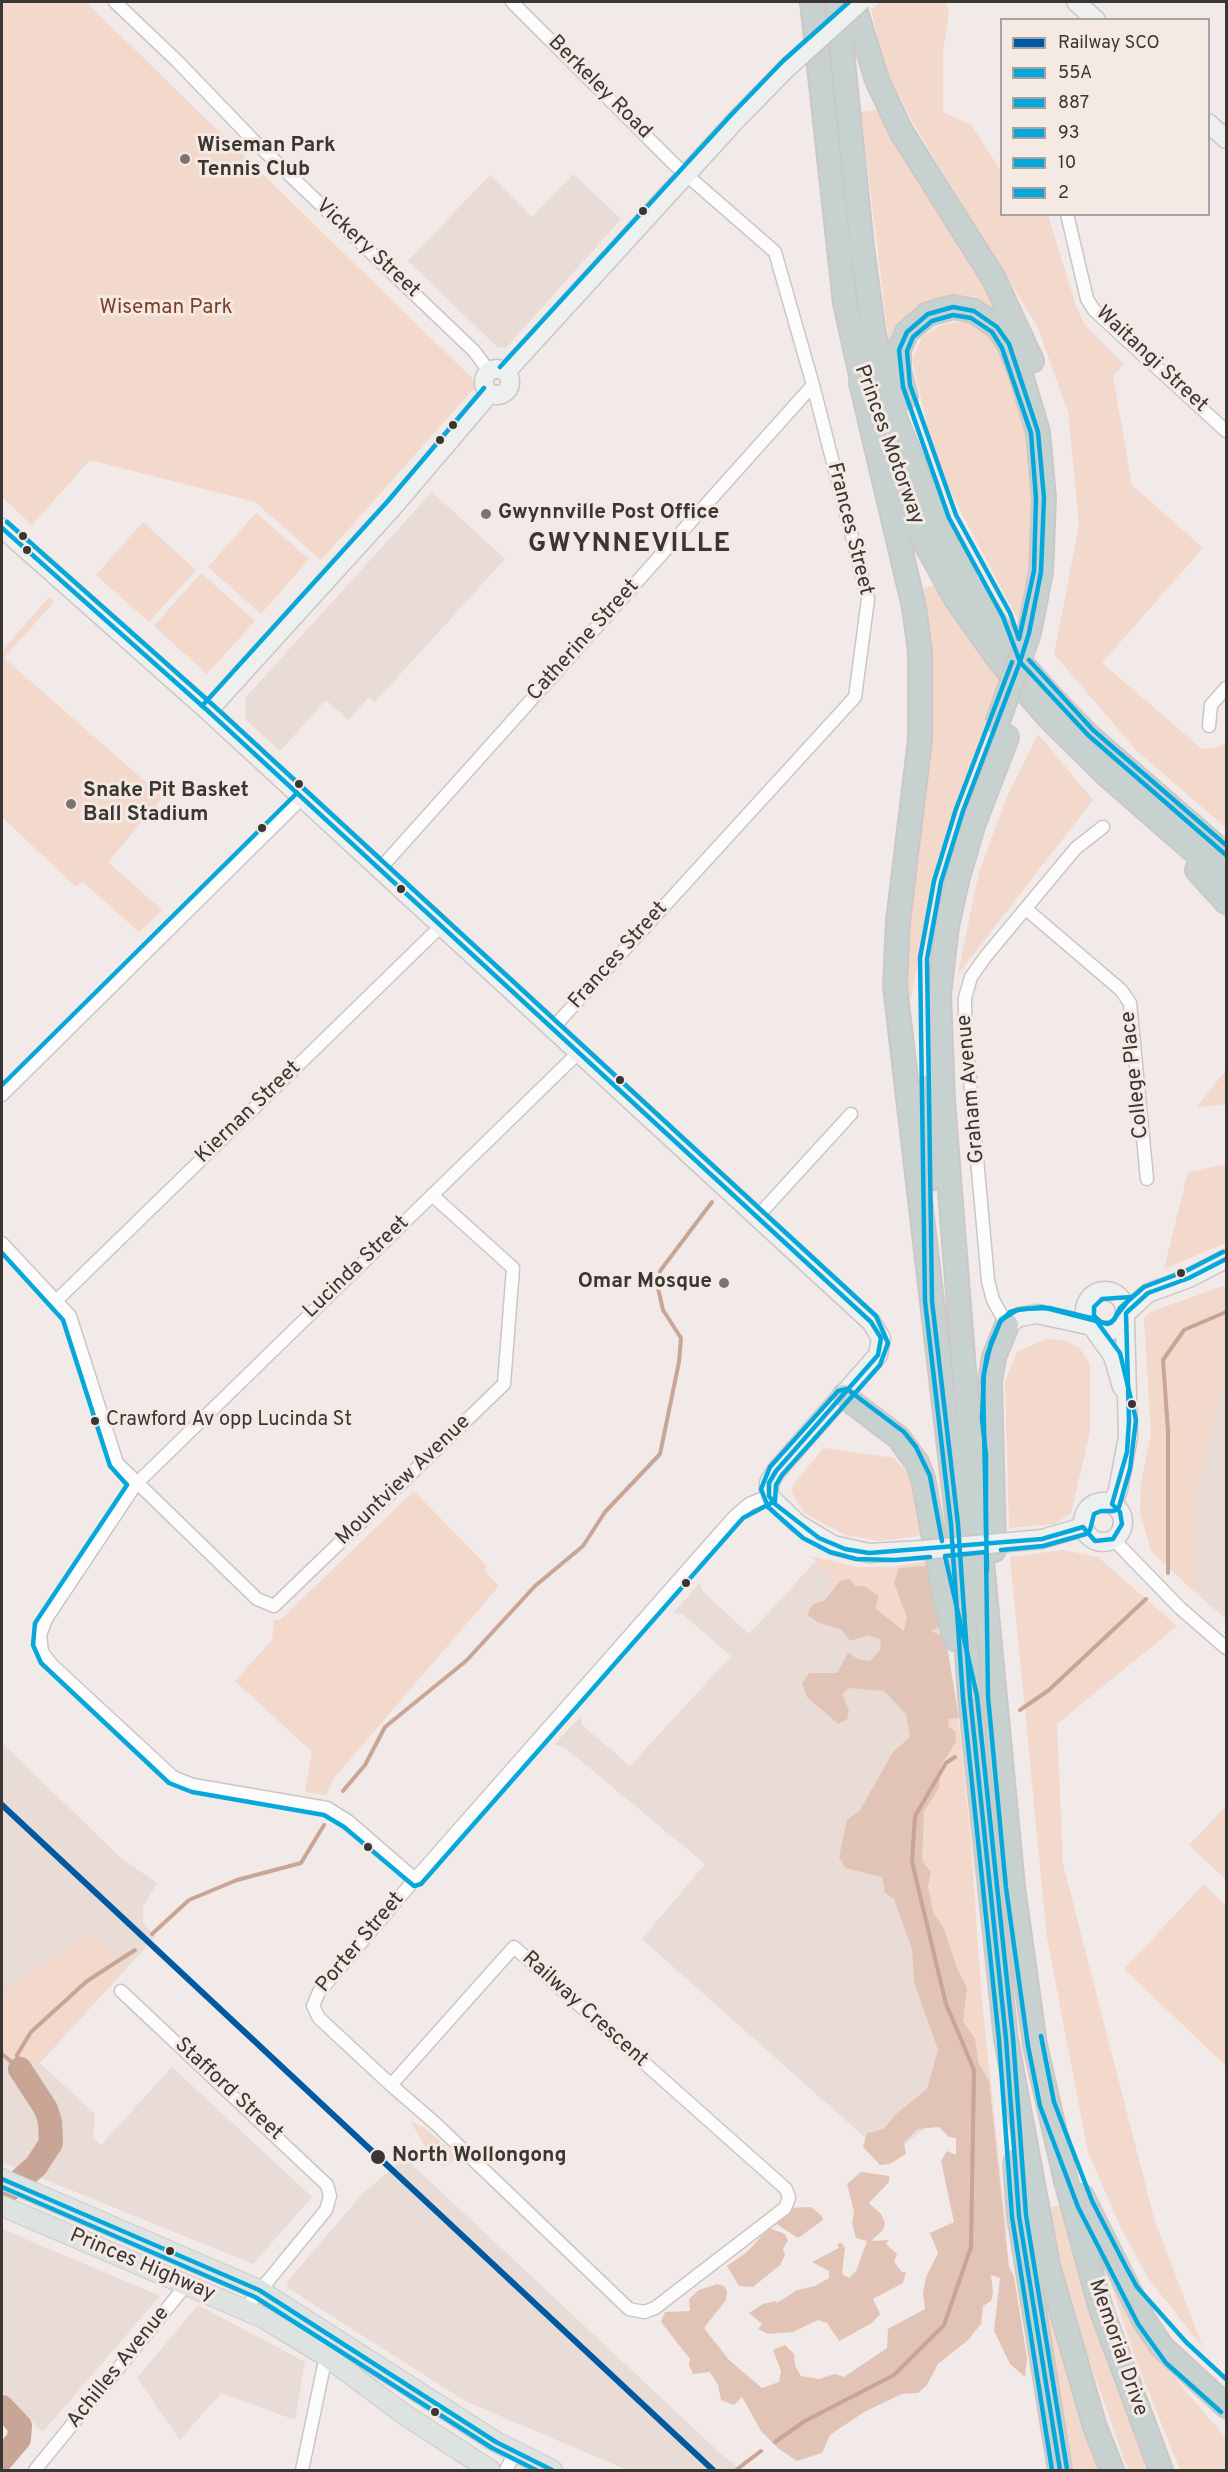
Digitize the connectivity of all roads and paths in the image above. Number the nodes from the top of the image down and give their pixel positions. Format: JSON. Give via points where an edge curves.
{"nodes":[{"id":1,"x":115,"y":2,"type":"edge"},
{"id":2,"x":512,"y":2,"type":"edge"},
{"id":3,"x":812,"y":2,"type":"edge"},
{"id":4,"x":837,"y":2,"type":"edge"},
{"id":5,"x":853,"y":2,"type":"edge"},
{"id":6,"x":860,"y":2,"type":"edge"},
{"id":7,"x":1076,"y":2,"type":"edge"},
{"id":8,"x":1094,"y":18,"type":"edge"},
{"id":9,"x":686,"y":175,"type":"junction"},
{"id":10,"x":1067,"y":216,"type":"edge"},
{"id":11,"x":498,"y":372,"type":"junction"},
{"id":12,"x":861,"y":383,"type":"junction"},
{"id":13,"x":813,"y":385,"type":"junction"},
{"id":14,"x":1227,"y":431,"type":"edge"},
{"id":15,"x":2,"y":528,"type":"edge"},
{"id":16,"x":1034,"y":639,"type":"junction"},
{"id":17,"x":1020,"y":662,"type":"junction"},
{"id":18,"x":1227,"y":688,"type":"edge"},
{"id":19,"x":208,"y":711,"type":"junction"},
{"id":20,"x":1209,"y":726,"type":"dead end"},
{"id":21,"x":1002,"y":731,"type":"junction"},
{"id":22,"x":1108,"y":777,"type":"junction"},
{"id":23,"x":302,"y":798,"type":"junction"},
{"id":24,"x":1103,"y":827,"type":"dead end"},
{"id":25,"x":1227,"y":855,"type":"edge"},
{"id":26,"x":380,"y":870,"type":"junction"},
{"id":27,"x":1227,"y":879,"type":"edge"},
{"id":28,"x":1227,"y":902,"type":"edge"},
{"id":29,"x":1026,"y":909,"type":"junction"},
{"id":30,"x":440,"y":927,"type":"junction"},
{"id":31,"x":552,"y":1029,"type":"junction"},
{"id":32,"x":578,"y":1053,"type":"junction"},
{"id":33,"x":2,"y":1095,"type":"edge"},
{"id":34,"x":851,"y":1114,"type":"dead end"},
{"id":35,"x":1147,"y":1179,"type":"dead end"},
{"id":36,"x":432,"y":1195,"type":"junction"},
{"id":37,"x":757,"y":1217,"type":"junction"},
{"id":38,"x":2,"y":1243,"type":"edge"},
{"id":39,"x":1227,"y":1259,"type":"edge"},
{"id":40,"x":1162,"y":1287,"type":"junction"},
{"id":41,"x":1099,"y":1292,"type":"junction"},
{"id":42,"x":57,"y":1300,"type":"junction"},
{"id":43,"x":932,"y":1301,"type":"junction"},
{"id":44,"x":1042,"y":1314,"type":"junction"},
{"id":45,"x":1126,"y":1315,"type":"junction"},
{"id":46,"x":1007,"y":1325,"type":"junction"},
{"id":47,"x":1092,"y":1327,"type":"junction"},
{"id":48,"x":844,"y":1396,"type":"junction"},
{"id":49,"x":1129,"y":1421,"type":"junction"},
{"id":50,"x":136,"y":1484,"type":"junction"},
{"id":51,"x":769,"y":1496,"type":"junction"},
{"id":52,"x":1112,"y":1504,"type":"junction"},
{"id":53,"x":1083,"y":1527,"type":"junction"},
{"id":54,"x":1113,"y":1539,"type":"junction"},
{"id":55,"x":1227,"y":1648,"type":"edge"},
{"id":56,"x":995,"y":1696,"type":"junction"},
{"id":57,"x":970,"y":1697,"type":"junction"},
{"id":58,"x":415,"y":1879,"type":"junction"},
{"id":59,"x":121,"y":1991,"type":"dead end"},
{"id":60,"x":1006,"y":2039,"type":"junction"},
{"id":61,"x":391,"y":2085,"type":"junction"},
{"id":62,"x":1047,"y":2104,"type":"junction"},
{"id":63,"x":2,"y":2180,"type":"edge"},
{"id":64,"x":8,"y":2208,"type":"edge"},
{"id":65,"x":196,"y":2262,"type":"junction"},
{"id":66,"x":187,"y":2284,"type":"junction"},
{"id":67,"x":259,"y":2290,"type":"junction"},
{"id":68,"x":1131,"y":2291,"type":"junction"},
{"id":69,"x":630,"y":2309,"type":"joint"},
{"id":70,"x":245,"y":2310,"type":"junction"},
{"id":71,"x":326,"y":2356,"type":"junction"},
{"id":72,"x":1227,"y":2389,"type":"edge"},
{"id":73,"x":1227,"y":2406,"type":"edge"},
{"id":74,"x":515,"y":2452,"type":"junction"},
{"id":75,"x":35,"y":2470,"type":"edge"},
{"id":76,"x":302,"y":2470,"type":"edge"},
{"id":77,"x":490,"y":2470,"type":"edge"},
{"id":78,"x":506,"y":2470,"type":"edge"},
{"id":79,"x":552,"y":2470,"type":"edge"},
{"id":80,"x":1060,"y":2470,"type":"edge"},
{"id":81,"x":1112,"y":2470,"type":"edge"},
{"id":82,"x":1161,"y":2470,"type":"edge"}],
"edges":[{"from":1,"to":11,"type":"street","name":"Vickery Street","via":[[325,210]]},
{"from":2,"to":9,"type":"street","name":"Berkeley Road"},
{"from":3,"to":12,"type":"highway","name":"Princes Motorway","via":[[845,303]]},
{"from":4,"to":17,"type":"highway","name":"Princes Motorway","via":[[874,335],[896,420],[948,548]]},
{"from":5,"to":16,"type":"highway","via":[[877,80],[902,133],[1007,303],[1046,404],[1057,477],[1058,529],[1053,583]]},
{"from":6,"to":9,"type":"main road","bridge":true,"via":[[788,67]]},
{"from":7,"to":8,"type":"main road"},
{"from":9,"to":11,"type":"main road"},
{"from":9,"to":13,"type":"street","name":"Frances Street","via":[[776,252]]},
{"from":10,"to":14,"type":"street","name":"Waitangi Street","via":[[1087,299],[1094,310]]},
{"from":11,"to":19,"type":"main road","via":[[510,380],[506,391],[490,393],[394,506]]},
{"from":12,"to":22,"type":"highway","name":"Princes Motorway","via":[[916,526],[956,599],[999,660]]},
{"from":12,"to":43,"type":"highway","via":[[914,608],[920,652],[920,740],[897,921],[895,986]]},
{"from":13,"to":26,"type":"street","name":"Catherine Street"},
{"from":13,"to":31,"type":"street","name":"Frances Street","via":[[868,599],[855,697]]},
{"from":15,"to":19,"type":"main road"},
{"from":16,"to":17,"type":"highway","via":[[1044,498],[1038,432],[1030,402],[1016,358],[997,327],[964,308],[936,310],[914,324],[902,341],[898,359],[903,387],[949,518],[1003,618]]},
{"from":16,"to":21,"type":"highway","bridge":true},
{"from":17,"to":25,"type":"highway","name":"Princes Motorway","via":[[1088,735]]},
{"from":18,"to":20,"type":"street","via":[[1211,705]]},
{"from":19,"to":23,"type":"main road"},
{"from":21,"to":43,"type":"highway","via":[[950,850],[927,959]]},
{"from":21,"to":56,"type":"highway","name":"Memorial Drive","via":[[946,926],[938,1034]]},
{"from":22,"to":27,"type":"highway","name":"Princes Motorway"},
{"from":22,"to":28,"type":"highway"},
{"from":23,"to":26,"type":"main road"},
{"from":23,"to":33,"type":"street"},
{"from":24,"to":29,"type":"street","name":"Graham Avenue","via":[[1076,848]]},
{"from":26,"to":30,"type":"main road"},
{"from":29,"to":35,"type":"street","name":"College Place","via":[[1121,990],[1130,1003]]},
{"from":29,"to":46,"type":"street","name":"Graham Avenue","via":[[971,978],[965,998],[988,1281]]},
{"from":30,"to":31,"type":"main road"},
{"from":30,"to":42,"type":"street","name":"Kiernan Street"},
{"from":31,"to":32,"type":"main road"},
{"from":32,"to":36,"type":"street","name":"Lucinda Street"},
{"from":32,"to":37,"type":"main road"},
{"from":34,"to":37,"type":"street"},
{"from":36,"to":50,"type":"street","name":"Lucinda Street"},
{"from":36,"to":50,"type":"street","name":"Mountview Avenue","via":[[513,1268],[504,1384],[496,1392],[274,1606],[256,1599]]},
{"from":37,"to":48,"type":"main road","via":[[871,1322],[881,1338],[878,1355]]},
{"from":38,"to":42,"type":"street"},
{"from":39,"to":40,"type":"main road"},
{"from":40,"to":41,"type":"main road"},
{"from":40,"to":45,"type":"main road","via":[[1142,1296]]},
{"from":41,"to":44,"type":"main road","via":[[1068,1308]]},
{"from":41,"to":45,"type":"main road","via":[[1120,1296]]},
{"from":41,"to":47,"type":"main road","via":[[1085,1308]]},
{"from":42,"to":50,"type":"street","via":[[78,1335],[117,1463]]},
{"from":43,"to":57,"type":"highway","name":"Memorial Drive","via":[[958,1524]]},
{"from":44,"to":46,"type":"main road","via":[[1018,1317]]},
{"from":44,"to":47,"type":"main road"},
{"from":45,"to":47,"type":"main road","via":[[1114,1330],[1103,1332]]},
{"from":45,"to":49,"type":"main road"},
{"from":46,"to":56,"type":"highway","via":[[994,1357],[990,1381]]},
{"from":47,"to":49,"type":"main road","via":[[1116,1364]]},
{"from":48,"to":51,"type":"main road","via":[[776,1471],[769,1483]]},
{"from":48,"to":57,"type":"highway","via":[[899,1438],[917,1463]]},
{"from":49,"to":52,"type":"main road","via":[[1127,1452]]},
{"from":50,"to":58,"type":"street","name":"Lucinda Street","via":[[42,1627],[40,1644],[47,1659],[172,1777],[193,1785],[327,1808],[348,1821]]},
{"from":51,"to":53,"type":"main road","bridge":true,"via":[[798,1524],[833,1545],[869,1553],[1042,1539]]},
{"from":51,"to":58,"type":"street","name":"Porter Street","via":[[749,1504],[734,1517]]},
{"from":52,"to":53,"type":"main road","via":[[1099,1503],[1088,1509]]},
{"from":52,"to":54,"type":"main road","via":[[1122,1518],[1121,1530]]},
{"from":53,"to":54,"type":"main road","via":[[1095,1541]]},
{"from":54,"to":55,"type":"street","via":[[1180,1608]]},
{"from":56,"to":62,"type":"highway","name":"Memorial Drive","via":[[1012,1887]]},
{"from":57,"to":60,"type":"highway","name":"Memorial Drive"},
{"from":58,"to":61,"type":"street","name":"Porter Street","via":[[319,1992],[313,2006],[319,2018]]},
{"from":59,"to":67,"type":"street","name":"Stafford Street","via":[[320,2175],[330,2193],[326,2210]]},
{"from":60,"to":80,"type":"highway","via":[[1019,2216]]},
{"from":60,"to":81,"type":"highway","name":"Memorial Drive","via":[[1048,2265],[1095,2427]]},
{"from":61,"to":69,"type":"street","name":"Porter Street"},
{"from":61,"to":69,"type":"street","name":"Railway Crescent","via":[[514,1947],[786,2189],[789,2198],[785,2208],[655,2308],[644,2312]]},
{"from":62,"to":68,"type":"highway","via":[[1085,2204]]},
{"from":62,"to":82,"type":"highway","name":"Memorial Drive","via":[[1101,2309]]},
{"from":63,"to":65,"type":"main road","name":"Princes Highway"},
{"from":64,"to":66,"type":"main road","name":"Princes Highway"},
{"from":65,"to":66,"type":"main road","name":"Achilles Avenue"},
{"from":65,"to":67,"type":"main road","name":"Princes Highway"},
{"from":66,"to":70,"type":"main road","name":"Princes Highway"},
{"from":66,"to":75,"type":"street","name":"Achilles Avenue"},
{"from":67,"to":70,"type":"street"},
{"from":67,"to":74,"type":"main road","name":"Princes Highway"},
{"from":68,"to":72,"type":"highway","via":[[1181,2347]]},
{"from":68,"to":73,"type":"highway","via":[[1162,2347]]},
{"from":70,"to":71,"type":"main road","name":"Princes Highway"},
{"from":71,"to":76,"type":"street"},
{"from":71,"to":77,"type":"main road","name":"Princes Highway","via":[[405,2415]]},
{"from":74,"to":78,"type":"street"},
{"from":74,"to":79,"type":"main road","name":"Princes Highway"}]}
